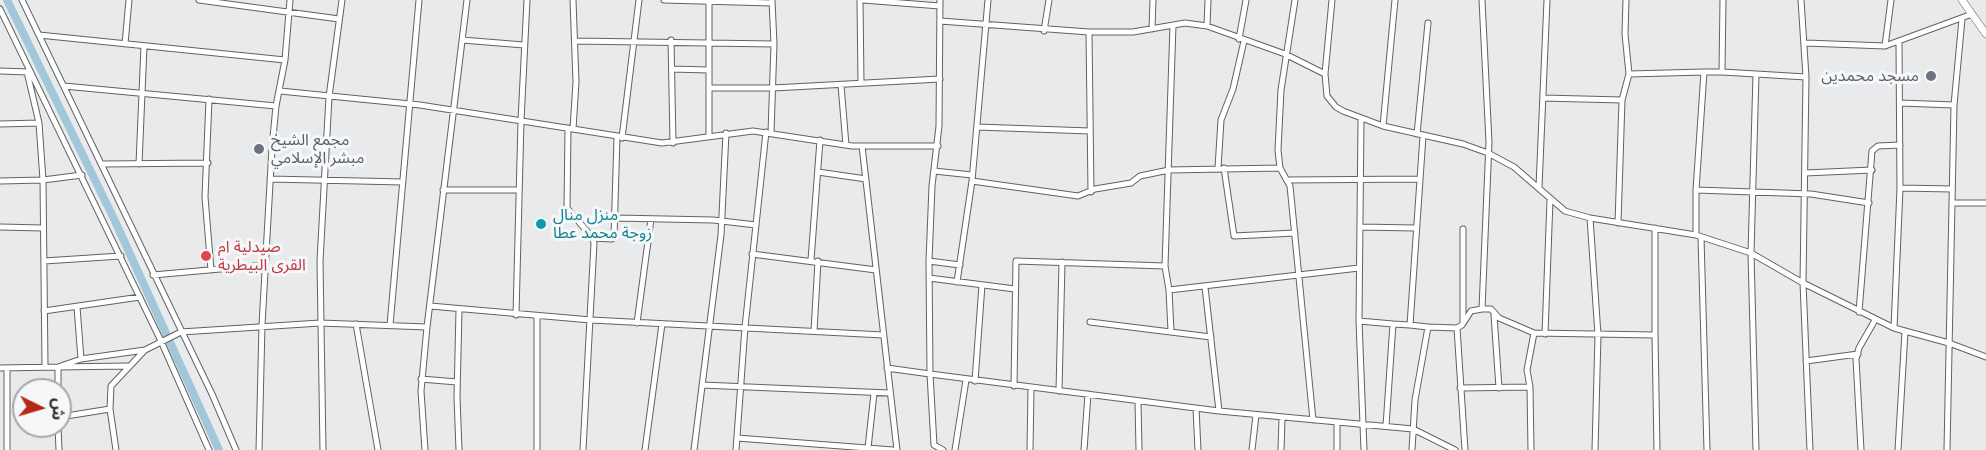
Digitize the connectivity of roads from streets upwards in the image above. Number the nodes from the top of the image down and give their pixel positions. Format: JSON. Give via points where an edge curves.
{"nodes":[{"id":1,"x":22,"y":0,"type":"edge"},
{"id":2,"x":129,"y":0,"type":"edge"},
{"id":3,"x":199,"y":0,"type":"edge"},
{"id":4,"x":290,"y":0,"type":"edge"},
{"id":5,"x":342,"y":0,"type":"edge"},
{"id":6,"x":419,"y":0,"type":"edge"},
{"id":7,"x":467,"y":0,"type":"edge"},
{"id":8,"x":527,"y":0,"type":"edge"},
{"id":9,"x":573,"y":0,"type":"edge"},
{"id":10,"x":639,"y":0,"type":"edge"},
{"id":11,"x":664,"y":0,"type":"edge"},
{"id":12,"x":861,"y":0,"type":"edge"},
{"id":13,"x":988,"y":0,"type":"edge"},
{"id":14,"x":1049,"y":0,"type":"edge"},
{"id":15,"x":1153,"y":0,"type":"edge"},
{"id":16,"x":1208,"y":0,"type":"edge"},
{"id":17,"x":1246,"y":0,"type":"edge"},
{"id":18,"x":1294,"y":0,"type":"edge"},
{"id":19,"x":1332,"y":0,"type":"edge"},
{"id":20,"x":1395,"y":0,"type":"edge"},
{"id":21,"x":1482,"y":0,"type":"edge"},
{"id":22,"x":1547,"y":0,"type":"edge"},
{"id":23,"x":1626,"y":0,"type":"edge"},
{"id":24,"x":1723,"y":0,"type":"edge"},
{"id":25,"x":1801,"y":0,"type":"edge"},
{"id":26,"x":1891,"y":0,"type":"edge"},
{"id":27,"x":1962,"y":0,"type":"edge"},
{"id":28,"x":710,"y":1,"type":"edge"},
{"id":29,"x":772,"y":2,"type":"edge"},
{"id":30,"x":228,"y":3,"type":"edge"},
{"id":31,"x":940,"y":3,"type":"edge"},
{"id":32,"x":0,"y":9,"type":"edge"},
{"id":33,"x":289,"y":13,"type":"junction"},
{"id":34,"x":1972,"y":14,"type":"junction"},
{"id":35,"x":339,"y":19,"type":"junction"},
{"id":36,"x":1962,"y":19,"type":"junction"},
{"id":37,"x":940,"y":21,"type":"junction"},
{"id":38,"x":1428,"y":23,"type":"dead end"},
{"id":39,"x":1173,"y":25,"type":"junction"},
{"id":40,"x":985,"y":26,"type":"junction"},
{"id":41,"x":1207,"y":26,"type":"junction"},
{"id":42,"x":1152,"y":29,"type":"junction"},
{"id":43,"x":1044,"y":31,"type":"junction"},
{"id":44,"x":1089,"y":33,"type":"junction"},
{"id":45,"x":1986,"y":34,"type":"edge"},
{"id":46,"x":39,"y":35,"type":"junction"},
{"id":47,"x":462,"y":40,"type":"junction"},
{"id":48,"x":635,"y":40,"type":"junction"},
{"id":49,"x":671,"y":40,"type":"junction"},
{"id":50,"x":1242,"y":40,"type":"junction"},
{"id":51,"x":574,"y":41,"type":"junction"},
{"id":52,"x":709,"y":41,"type":"junction"},
{"id":53,"x":1806,"y":43,"type":"junction"},
{"id":54,"x":1899,"y":43,"type":"junction"},
{"id":55,"x":125,"y":44,"type":"junction"},
{"id":56,"x":774,"y":44,"type":"junction"},
{"id":57,"x":524,"y":45,"type":"junction"},
{"id":58,"x":144,"y":46,"type":"junction"},
{"id":59,"x":1885,"y":46,"type":"junction"},
{"id":60,"x":1285,"y":54,"type":"junction"},
{"id":61,"x":285,"y":60,"type":"junction"},
{"id":62,"x":672,"y":69,"type":"junction"},
{"id":63,"x":709,"y":70,"type":"junction"},
{"id":64,"x":0,"y":71,"type":"edge"},
{"id":65,"x":29,"y":72,"type":"junction"},
{"id":66,"x":1704,"y":72,"type":"junction"},
{"id":67,"x":1722,"y":72,"type":"junction"},
{"id":68,"x":1325,"y":74,"type":"junction"},
{"id":69,"x":1629,"y":74,"type":"junction"},
{"id":70,"x":1756,"y":74,"type":"junction"},
{"id":71,"x":1806,"y":77,"type":"junction"},
{"id":72,"x":940,"y":79,"type":"junction"},
{"id":73,"x":861,"y":83,"type":"junction"},
{"id":74,"x":841,"y":85,"type":"junction"},
{"id":75,"x":64,"y":87,"type":"junction"},
{"id":76,"x":709,"y":88,"type":"junction"},
{"id":77,"x":774,"y":88,"type":"junction"},
{"id":78,"x":280,"y":91,"type":"junction"},
{"id":79,"x":142,"y":93,"type":"junction"},
{"id":80,"x":329,"y":97,"type":"junction"},
{"id":81,"x":1543,"y":98,"type":"junction"},
{"id":82,"x":209,"y":99,"type":"junction"},
{"id":83,"x":1622,"y":100,"type":"junction"},
{"id":84,"x":411,"y":104,"type":"junction"},
{"id":85,"x":1900,"y":104,"type":"junction"},
{"id":86,"x":1954,"y":105,"type":"junction"},
{"id":87,"x":276,"y":106,"type":"junction"},
{"id":88,"x":453,"y":111,"type":"junction"},
{"id":89,"x":1361,"y":119,"type":"junction"},
{"id":90,"x":521,"y":121,"type":"junction"},
{"id":91,"x":39,"y":123,"type":"junction"},
{"id":92,"x":0,"y":124,"type":"edge"},
{"id":93,"x":1383,"y":126,"type":"junction"},
{"id":94,"x":571,"y":128,"type":"junction"},
{"id":95,"x":977,"y":128,"type":"junction"},
{"id":96,"x":1090,"y":131,"type":"junction"},
{"id":97,"x":726,"y":133,"type":"junction"},
{"id":98,"x":769,"y":133,"type":"junction"},
{"id":99,"x":1420,"y":135,"type":"junction"},
{"id":100,"x":709,"y":136,"type":"junction"},
{"id":101,"x":619,"y":138,"type":"junction"},
{"id":102,"x":820,"y":140,"type":"junction"},
{"id":103,"x":673,"y":143,"type":"junction"},
{"id":104,"x":846,"y":145,"type":"junction"},
{"id":105,"x":1900,"y":145,"type":"junction"},
{"id":106,"x":938,"y":146,"type":"junction"},
{"id":107,"x":862,"y":147,"type":"junction"},
{"id":108,"x":1488,"y":153,"type":"junction"},
{"id":109,"x":207,"y":163,"type":"junction"},
{"id":110,"x":103,"y":164,"type":"junction"},
{"id":111,"x":140,"y":164,"type":"junction"},
{"id":112,"x":1221,"y":168,"type":"junction"},
{"id":113,"x":1280,"y":168,"type":"junction"},
{"id":114,"x":1169,"y":170,"type":"junction"},
{"id":115,"x":1872,"y":170,"type":"junction"},
{"id":116,"x":934,"y":171,"type":"junction"},
{"id":117,"x":818,"y":172,"type":"junction"},
{"id":118,"x":1805,"y":173,"type":"junction"},
{"id":119,"x":82,"y":175,"type":"junction"},
{"id":120,"x":1360,"y":177,"type":"junction"},
{"id":121,"x":972,"y":178,"type":"junction"},
{"id":122,"x":1419,"y":178,"type":"junction"},
{"id":123,"x":270,"y":179,"type":"junction"},
{"id":124,"x":866,"y":179,"type":"junction"},
{"id":125,"x":43,"y":180,"type":"junction"},
{"id":126,"x":1287,"y":180,"type":"junction"},
{"id":127,"x":0,"y":181,"type":"edge"},
{"id":128,"x":323,"y":181,"type":"junction"},
{"id":129,"x":403,"y":182,"type":"junction"},
{"id":130,"x":1539,"y":187,"type":"junction"},
{"id":131,"x":1900,"y":188,"type":"junction"},
{"id":132,"x":1952,"y":189,"type":"junction"},
{"id":133,"x":443,"y":190,"type":"junction"},
{"id":134,"x":519,"y":190,"type":"junction"},
{"id":135,"x":1696,"y":190,"type":"junction"},
{"id":136,"x":1091,"y":192,"type":"junction"},
{"id":137,"x":1752,"y":193,"type":"junction"},
{"id":138,"x":1805,"y":194,"type":"junction"},
{"id":139,"x":1550,"y":200,"type":"junction"},
{"id":140,"x":1869,"y":203,"type":"junction"},
{"id":141,"x":1952,"y":203,"type":"junction"},
{"id":142,"x":1986,"y":203,"type":"edge"},
{"id":143,"x":616,"y":218,"type":"junction"},
{"id":144,"x":1590,"y":218,"type":"junction"},
{"id":145,"x":651,"y":219,"type":"junction"},
{"id":146,"x":722,"y":220,"type":"junction"},
{"id":147,"x":1618,"y":223,"type":"junction"},
{"id":148,"x":756,"y":225,"type":"junction"},
{"id":149,"x":0,"y":227,"type":"edge"},
{"id":150,"x":1360,"y":227,"type":"junction"},
{"id":151,"x":43,"y":228,"type":"junction"},
{"id":152,"x":1416,"y":228,"type":"junction"},
{"id":153,"x":1655,"y":228,"type":"junction"},
{"id":154,"x":1463,"y":229,"type":"dead end"},
{"id":155,"x":1295,"y":233,"type":"junction"},
{"id":156,"x":1699,"y":236,"type":"junction"},
{"id":157,"x":593,"y":238,"type":"junction"},
{"id":158,"x":1751,"y":253,"type":"junction"},
{"id":159,"x":752,"y":254,"type":"junction"},
{"id":160,"x":121,"y":256,"type":"junction"},
{"id":161,"x":44,"y":261,"type":"junction"},
{"id":162,"x":814,"y":261,"type":"junction"},
{"id":163,"x":928,"y":261,"type":"junction"},
{"id":164,"x":1062,"y":262,"type":"junction"},
{"id":165,"x":265,"y":265,"type":"junction"},
{"id":166,"x":960,"y":265,"type":"junction"},
{"id":167,"x":1165,"y":266,"type":"junction"},
{"id":168,"x":1359,"y":268,"type":"junction"},
{"id":169,"x":211,"y":270,"type":"junction"},
{"id":170,"x":876,"y":270,"type":"junction"},
{"id":171,"x":1299,"y":274,"type":"junction"},
{"id":172,"x":153,"y":275,"type":"junction"},
{"id":173,"x":929,"y":278,"type":"junction"},
{"id":174,"x":957,"y":282,"type":"junction"},
{"id":175,"x":1803,"y":283,"type":"junction"},
{"id":176,"x":982,"y":285,"type":"junction"},
{"id":177,"x":1205,"y":287,"type":"junction"},
{"id":178,"x":1014,"y":289,"type":"junction"},
{"id":179,"x":1169,"y":290,"type":"junction"},
{"id":180,"x":140,"y":297,"type":"junction"},
{"id":181,"x":430,"y":306,"type":"junction"},
{"id":182,"x":77,"y":307,"type":"junction"},
{"id":183,"x":1482,"y":309,"type":"junction"},
{"id":184,"x":45,"y":310,"type":"junction"},
{"id":185,"x":459,"y":310,"type":"junction"},
{"id":186,"x":1859,"y":312,"type":"junction"},
{"id":187,"x":516,"y":315,"type":"junction"},
{"id":188,"x":1494,"y":315,"type":"junction"},
{"id":189,"x":537,"y":316,"type":"junction"},
{"id":190,"x":591,"y":320,"type":"junction"},
{"id":191,"x":1875,"y":320,"type":"junction"},
{"id":192,"x":1359,"y":321,"type":"junction"},
{"id":193,"x":1090,"y":322,"type":"dead end"},
{"id":194,"x":320,"y":323,"type":"junction"},
{"id":195,"x":637,"y":323,"type":"junction"},
{"id":196,"x":356,"y":324,"type":"junction"},
{"id":197,"x":390,"y":324,"type":"junction"},
{"id":198,"x":662,"y":324,"type":"junction"},
{"id":199,"x":1393,"y":324,"type":"junction"},
{"id":200,"x":1463,"y":324,"type":"junction"},
{"id":201,"x":262,"y":325,"type":"junction"},
{"id":202,"x":1410,"y":325,"type":"junction"},
{"id":203,"x":708,"y":326,"type":"junction"},
{"id":204,"x":427,"y":327,"type":"junction"},
{"id":205,"x":745,"y":327,"type":"junction"},
{"id":206,"x":1428,"y":327,"type":"junction"},
{"id":207,"x":1457,"y":328,"type":"junction"},
{"id":208,"x":1894,"y":328,"type":"junction"},
{"id":209,"x":814,"y":331,"type":"junction"},
{"id":210,"x":1171,"y":332,"type":"junction"},
{"id":211,"x":1905,"y":332,"type":"junction"},
{"id":212,"x":178,"y":333,"type":"junction"},
{"id":213,"x":1534,"y":333,"type":"junction"},
{"id":214,"x":1545,"y":334,"type":"junction"},
{"id":215,"x":1598,"y":334,"type":"junction"},
{"id":216,"x":883,"y":335,"type":"junction"},
{"id":217,"x":1655,"y":335,"type":"junction"},
{"id":218,"x":1211,"y":337,"type":"junction"},
{"id":219,"x":161,"y":341,"type":"junction"},
{"id":220,"x":1949,"y":343,"type":"junction"},
{"id":221,"x":145,"y":350,"type":"junction"},
{"id":222,"x":1858,"y":354,"type":"junction"},
{"id":223,"x":1986,"y":357,"type":"edge"},
{"id":224,"x":81,"y":360,"type":"junction"},
{"id":225,"x":1806,"y":361,"type":"junction"},
{"id":226,"x":130,"y":365,"type":"junction"},
{"id":227,"x":45,"y":366,"type":"junction"},
{"id":228,"x":58,"y":367,"type":"junction"},
{"id":229,"x":0,"y":368,"type":"edge"},
{"id":230,"x":7,"y":368,"type":"junction"},
{"id":231,"x":887,"y":368,"type":"junction"},
{"id":232,"x":930,"y":374,"type":"junction"},
{"id":233,"x":58,"y":378,"type":"edge"},
{"id":234,"x":422,"y":379,"type":"junction"},
{"id":235,"x":966,"y":380,"type":"junction"},
{"id":236,"x":975,"y":381,"type":"junction"},
{"id":237,"x":457,"y":382,"type":"junction"},
{"id":238,"x":702,"y":385,"type":"junction"},
{"id":239,"x":741,"y":386,"type":"junction"},
{"id":240,"x":1014,"y":387,"type":"junction"},
{"id":241,"x":1530,"y":387,"type":"junction"},
{"id":242,"x":1031,"y":388,"type":"junction"},
{"id":243,"x":1460,"y":388,"type":"junction"},
{"id":244,"x":1499,"y":388,"type":"junction"},
{"id":245,"x":1059,"y":391,"type":"junction"},
{"id":246,"x":874,"y":393,"type":"junction"},
{"id":247,"x":890,"y":393,"type":"junction"},
{"id":248,"x":1088,"y":394,"type":"junction"},
{"id":249,"x":1138,"y":401,"type":"junction"},
{"id":250,"x":1197,"y":408,"type":"junction"},
{"id":251,"x":110,"y":409,"type":"junction"},
{"id":252,"x":1219,"y":411,"type":"junction"},
{"id":253,"x":72,"y":415,"type":"edge"},
{"id":254,"x":1256,"y":415,"type":"junction"},
{"id":255,"x":1282,"y":418,"type":"junction"},
{"id":256,"x":1313,"y":420,"type":"junction"},
{"id":257,"x":1337,"y":422,"type":"junction"},
{"id":258,"x":1364,"y":425,"type":"junction"},
{"id":259,"x":1386,"y":426,"type":"junction"},
{"id":260,"x":1413,"y":429,"type":"junction"},
{"id":261,"x":737,"y":438,"type":"junction"},
{"id":262,"x":868,"y":448,"type":"junction"},
{"id":263,"x":7,"y":450,"type":"edge"},
{"id":264,"x":116,"y":450,"type":"edge"},
{"id":265,"x":209,"y":450,"type":"edge"},
{"id":266,"x":236,"y":450,"type":"edge"},
{"id":267,"x":259,"y":450,"type":"edge"},
{"id":268,"x":323,"y":450,"type":"edge"},
{"id":269,"x":378,"y":450,"type":"edge"},
{"id":270,"x":425,"y":450,"type":"edge"},
{"id":271,"x":459,"y":450,"type":"edge"},
{"id":272,"x":537,"y":450,"type":"edge"},
{"id":273,"x":583,"y":450,"type":"edge"},
{"id":274,"x":645,"y":450,"type":"edge"},
{"id":275,"x":694,"y":450,"type":"edge"},
{"id":276,"x":736,"y":450,"type":"edge"},
{"id":277,"x":893,"y":450,"type":"edge"},
{"id":278,"x":897,"y":450,"type":"edge"},
{"id":279,"x":943,"y":450,"type":"edge"},
{"id":280,"x":955,"y":450,"type":"edge"},
{"id":281,"x":1030,"y":450,"type":"edge"},
{"id":282,"x":1084,"y":450,"type":"edge"},
{"id":283,"x":1139,"y":450,"type":"edge"},
{"id":284,"x":1198,"y":450,"type":"edge"},
{"id":285,"x":1252,"y":450,"type":"edge"},
{"id":286,"x":1281,"y":450,"type":"edge"},
{"id":287,"x":1337,"y":450,"type":"edge"},
{"id":288,"x":1364,"y":450,"type":"edge"},
{"id":289,"x":1412,"y":450,"type":"edge"},
{"id":290,"x":1455,"y":450,"type":"edge"},
{"id":291,"x":1466,"y":450,"type":"edge"},
{"id":292,"x":1531,"y":450,"type":"edge"},
{"id":293,"x":1595,"y":450,"type":"edge"},
{"id":294,"x":1657,"y":450,"type":"edge"},
{"id":295,"x":1707,"y":450,"type":"edge"},
{"id":296,"x":1756,"y":450,"type":"edge"},
{"id":297,"x":1810,"y":450,"type":"edge"},
{"id":298,"x":1861,"y":450,"type":"edge"},
{"id":299,"x":1898,"y":450,"type":"edge"},
{"id":300,"x":1947,"y":450,"type":"edge"}],
"edges":[{"from":1,"to":46,"type":"street"},
{"from":2,"to":55,"type":"street"},
{"from":3,"to":30,"type":"street"},
{"from":4,"to":33,"type":"street"},
{"from":5,"to":35,"type":"street"},
{"from":6,"to":84,"type":"street"},
{"from":7,"to":47,"type":"street"},
{"from":8,"to":57,"type":"street"},
{"from":9,"to":51,"type":"street"},
{"from":10,"to":48,"type":"street"},
{"from":11,"to":28,"type":"street"},
{"from":12,"to":31,"type":"street"},
{"from":12,"to":73,"type":"street"},
{"from":13,"to":40,"type":"street"},
{"from":14,"to":43,"type":"street"},
{"from":15,"to":42,"type":"street"},
{"from":16,"to":41,"type":"street"},
{"from":17,"to":50,"type":"street"},
{"from":18,"to":60,"type":"street"},
{"from":19,"to":68,"type":"street"},
{"from":20,"to":93,"type":"street"},
{"from":21,"to":108,"type":"street"},
{"from":22,"to":81,"type":"street"},
{"from":23,"to":69,"type":"street"},
{"from":24,"to":67,"type":"street"},
{"from":25,"to":53,"type":"street"},
{"from":26,"to":59,"type":"street"},
{"from":27,"to":34,"type":"street"},
{"from":28,"to":29,"type":"street"},
{"from":28,"to":52,"type":"street"},
{"from":29,"to":56,"type":"street"},
{"from":30,"to":33,"type":"street"},
{"from":31,"to":37,"type":"street"},
{"from":32,"to":65,"type":"street"},
{"from":33,"to":35,"type":"street"},
{"from":33,"to":61,"type":"street"},
{"from":34,"to":36,"type":"street"},
{"from":34,"to":45,"type":"street"},
{"from":35,"to":80,"type":"street"},
{"from":36,"to":54,"type":"street"},
{"from":36,"to":86,"type":"street"},
{"from":37,"to":40,"type":"street"},
{"from":37,"to":72,"type":"street"},
{"from":38,"to":99,"type":"street"},
{"from":39,"to":41,"type":"street"},
{"from":39,"to":42,"type":"street"},
{"from":39,"to":114,"type":"street"},
{"from":40,"to":43,"type":"street"},
{"from":40,"to":95,"type":"street"},
{"from":41,"to":50,"type":"street"},
{"from":42,"to":44,"type":"street"},
{"from":43,"to":44,"type":"street"},
{"from":44,"to":96,"type":"street"},
{"from":46,"to":55,"type":"street"},
{"from":46,"to":75,"type":"street"},
{"from":47,"to":57,"type":"street"},
{"from":47,"to":88,"type":"street"},
{"from":48,"to":49,"type":"street"},
{"from":48,"to":51,"type":"street"},
{"from":48,"to":101,"type":"street"},
{"from":49,"to":52,"type":"street"},
{"from":49,"to":62,"type":"street"},
{"from":50,"to":60,"type":"street"},
{"from":50,"to":112,"type":"street","via":[[1233,89],[1221,117]]},
{"from":51,"to":94,"type":"street"},
{"from":52,"to":56,"type":"street"},
{"from":52,"to":63,"type":"street"},
{"from":53,"to":59,"type":"street"},
{"from":53,"to":71,"type":"street"},
{"from":54,"to":59,"type":"street"},
{"from":54,"to":85,"type":"street"},
{"from":55,"to":58,"type":"street"},
{"from":56,"to":77,"type":"street"},
{"from":57,"to":90,"type":"street"},
{"from":58,"to":61,"type":"street"},
{"from":58,"to":79,"type":"street"},
{"from":60,"to":68,"type":"street"},
{"from":60,"to":113,"type":"street"},
{"from":61,"to":78,"type":"street"},
{"from":62,"to":63,"type":"street"},
{"from":62,"to":103,"type":"street"},
{"from":63,"to":76,"type":"street"},
{"from":64,"to":65,"type":"street"},
{"from":65,"to":91,"type":"street"},
{"from":65,"to":119,"type":"street"},
{"from":66,"to":67,"type":"street"},
{"from":66,"to":69,"type":"street"},
{"from":66,"to":135,"type":"street"},
{"from":67,"to":70,"type":"street"},
{"from":68,"to":89,"type":"street","via":[[1331,102]]},
{"from":69,"to":83,"type":"street"},
{"from":70,"to":71,"type":"street"},
{"from":70,"to":137,"type":"street"},
{"from":71,"to":118,"type":"street"},
{"from":72,"to":73,"type":"street"},
{"from":72,"to":106,"type":"street"},
{"from":73,"to":74,"type":"street"},
{"from":74,"to":77,"type":"street"},
{"from":74,"to":104,"type":"street"},
{"from":75,"to":79,"type":"street"},
{"from":75,"to":110,"type":"street"},
{"from":76,"to":77,"type":"street"},
{"from":76,"to":100,"type":"street"},
{"from":77,"to":98,"type":"street"},
{"from":78,"to":80,"type":"street"},
{"from":78,"to":87,"type":"street"},
{"from":79,"to":82,"type":"street"},
{"from":79,"to":111,"type":"street"},
{"from":80,"to":84,"type":"street"},
{"from":80,"to":128,"type":"street"},
{"from":81,"to":83,"type":"street"},
{"from":81,"to":130,"type":"street"},
{"from":82,"to":87,"type":"street"},
{"from":82,"to":109,"type":"street"},
{"from":83,"to":147,"type":"street"},
{"from":84,"to":88,"type":"street"},
{"from":84,"to":129,"type":"street"},
{"from":85,"to":86,"type":"street"},
{"from":85,"to":105,"type":"street"},
{"from":86,"to":132,"type":"street"},
{"from":87,"to":123,"type":"street"},
{"from":88,"to":90,"type":"street"},
{"from":88,"to":133,"type":"street"},
{"from":89,"to":93,"type":"street"},
{"from":89,"to":120,"type":"street"},
{"from":90,"to":94,"type":"street"},
{"from":90,"to":134,"type":"street"},
{"from":91,"to":92,"type":"street"},
{"from":91,"to":125,"type":"street"},
{"from":93,"to":99,"type":"street"},
{"from":94,"to":101,"type":"street"},
{"from":94,"to":157,"type":"street","via":[[567,208]]},
{"from":95,"to":96,"type":"street"},
{"from":95,"to":121,"type":"street"},
{"from":96,"to":136,"type":"street"},
{"from":97,"to":98,"type":"street"},
{"from":97,"to":100,"type":"street"},
{"from":97,"to":146,"type":"street"},
{"from":98,"to":102,"type":"street"},
{"from":98,"to":148,"type":"street"},
{"from":99,"to":108,"type":"street"},
{"from":99,"to":122,"type":"street"},
{"from":100,"to":103,"type":"street"},
{"from":101,"to":103,"type":"street"},
{"from":101,"to":143,"type":"street"},
{"from":102,"to":104,"type":"street"},
{"from":102,"to":117,"type":"street"},
{"from":104,"to":107,"type":"street"},
{"from":105,"to":115,"type":"street","via":[[1873,147]]},
{"from":105,"to":131,"type":"street"},
{"from":106,"to":107,"type":"street"},
{"from":106,"to":116,"type":"street"},
{"from":107,"to":124,"type":"street"},
{"from":108,"to":130,"type":"street"},
{"from":108,"to":183,"type":"street"},
{"from":109,"to":111,"type":"street"},
{"from":109,"to":169,"type":"street"},
{"from":110,"to":111,"type":"street"},
{"from":110,"to":172,"type":"street"},
{"from":112,"to":113,"type":"street"},
{"from":112,"to":114,"type":"street"},
{"from":112,"to":155,"type":"street","via":[[1234,236]]},
{"from":113,"to":126,"type":"street"},
{"from":114,"to":136,"type":"street"},
{"from":114,"to":167,"type":"street"},
{"from":115,"to":118,"type":"street"},
{"from":115,"to":140,"type":"street"},
{"from":116,"to":121,"type":"street"},
{"from":116,"to":163,"type":"street"},
{"from":117,"to":124,"type":"street"},
{"from":117,"to":162,"type":"street"},
{"from":118,"to":138,"type":"street"},
{"from":119,"to":125,"type":"street"},
{"from":119,"to":160,"type":"street"},
{"from":120,"to":122,"type":"street"},
{"from":120,"to":126,"type":"street"},
{"from":120,"to":150,"type":"street"},
{"from":121,"to":136,"type":"street","via":[[1058,195]]},
{"from":121,"to":166,"type":"street"},
{"from":122,"to":152,"type":"street"},
{"from":123,"to":128,"type":"street"},
{"from":123,"to":165,"type":"street"},
{"from":124,"to":170,"type":"street"},
{"from":125,"to":127,"type":"street"},
{"from":125,"to":151,"type":"street"},
{"from":126,"to":155,"type":"street"},
{"from":128,"to":129,"type":"street"},
{"from":128,"to":194,"type":"street"},
{"from":129,"to":197,"type":"street"},
{"from":130,"to":139,"type":"street"},
{"from":131,"to":132,"type":"street"},
{"from":131,"to":208,"type":"street"},
{"from":132,"to":141,"type":"street"},
{"from":133,"to":134,"type":"street"},
{"from":133,"to":181,"type":"street"},
{"from":134,"to":187,"type":"street"},
{"from":135,"to":137,"type":"street"},
{"from":135,"to":156,"type":"street"},
{"from":137,"to":138,"type":"street"},
{"from":137,"to":158,"type":"street"},
{"from":138,"to":140,"type":"street"},
{"from":138,"to":175,"type":"street"},
{"from":139,"to":144,"type":"street","via":[[1565,211]]},
{"from":139,"to":214,"type":"street"},
{"from":140,"to":186,"type":"street"},
{"from":141,"to":142,"type":"street"},
{"from":141,"to":220,"type":"street"},
{"from":143,"to":145,"type":"street"},
{"from":143,"to":157,"type":"street","via":[[614,238]]},
{"from":144,"to":147,"type":"street"},
{"from":144,"to":215,"type":"street"},
{"from":145,"to":146,"type":"street"},
{"from":145,"to":195,"type":"street"},
{"from":146,"to":148,"type":"street"},
{"from":146,"to":203,"type":"street"},
{"from":147,"to":153,"type":"street"},
{"from":148,"to":159,"type":"street"},
{"from":149,"to":151,"type":"street"},
{"from":150,"to":152,"type":"street"},
{"from":150,"to":168,"type":"street"},
{"from":151,"to":161,"type":"street"},
{"from":152,"to":202,"type":"street"},
{"from":153,"to":156,"type":"street"},
{"from":153,"to":217,"type":"street"},
{"from":154,"to":200,"type":"street"},
{"from":155,"to":171,"type":"street"},
{"from":156,"to":158,"type":"street"},
{"from":156,"to":295,"type":"street"},
{"from":157,"to":190,"type":"street"},
{"from":158,"to":175,"type":"street"},
{"from":158,"to":296,"type":"street"},
{"from":159,"to":162,"type":"street"},
{"from":159,"to":205,"type":"street"},
{"from":160,"to":161,"type":"street"},
{"from":160,"to":180,"type":"street"},
{"from":161,"to":184,"type":"street"},
{"from":162,"to":170,"type":"street"},
{"from":162,"to":209,"type":"street"},
{"from":163,"to":166,"type":"street"},
{"from":163,"to":173,"type":"street"},
{"from":164,"to":167,"type":"street"},
{"from":164,"to":178,"type":"street","via":[[1016,261]]},
{"from":164,"to":245,"type":"street"},
{"from":165,"to":169,"type":"street"},
{"from":165,"to":201,"type":"street"},
{"from":166,"to":174,"type":"street"},
{"from":167,"to":179,"type":"street"},
{"from":168,"to":171,"type":"street"},
{"from":168,"to":192,"type":"street"},
{"from":169,"to":172,"type":"street"},
{"from":170,"to":216,"type":"street"},
{"from":171,"to":177,"type":"street"},
{"from":171,"to":256,"type":"street"},
{"from":172,"to":212,"type":"street"},
{"from":173,"to":174,"type":"street"},
{"from":173,"to":232,"type":"street"},
{"from":174,"to":176,"type":"street"},
{"from":175,"to":186,"type":"street"},
{"from":175,"to":225,"type":"street"},
{"from":176,"to":178,"type":"street"},
{"from":176,"to":236,"type":"street"},
{"from":177,"to":179,"type":"street"},
{"from":177,"to":218,"type":"street"},
{"from":178,"to":240,"type":"street"},
{"from":179,"to":210,"type":"street"},
{"from":180,"to":182,"type":"street"},
{"from":180,"to":219,"type":"street"},
{"from":181,"to":185,"type":"street"},
{"from":181,"to":204,"type":"street"},
{"from":182,"to":184,"type":"street"},
{"from":182,"to":224,"type":"street"},
{"from":183,"to":188,"type":"street","via":[[1492,310]]},
{"from":183,"to":200,"type":"street","via":[[1471,311]]},
{"from":184,"to":227,"type":"street"},
{"from":185,"to":187,"type":"street"},
{"from":185,"to":237,"type":"street"},
{"from":186,"to":191,"type":"street"},
{"from":187,"to":189,"type":"street"},
{"from":188,"to":213,"type":"street"},
{"from":188,"to":244,"type":"street"},
{"from":189,"to":190,"type":"street"},
{"from":189,"to":272,"type":"street"},
{"from":190,"to":195,"type":"street"},
{"from":190,"to":273,"type":"street"},
{"from":191,"to":208,"type":"street"},
{"from":191,"to":222,"type":"street"},
{"from":192,"to":199,"type":"street"},
{"from":192,"to":258,"type":"street"},
{"from":193,"to":210,"type":"street"},
{"from":194,"to":196,"type":"street"},
{"from":194,"to":201,"type":"street"},
{"from":194,"to":268,"type":"street"},
{"from":195,"to":198,"type":"street"},
{"from":196,"to":197,"type":"street"},
{"from":196,"to":269,"type":"street"},
{"from":197,"to":204,"type":"street"},
{"from":198,"to":203,"type":"street"},
{"from":198,"to":274,"type":"street"},
{"from":199,"to":202,"type":"street"},
{"from":199,"to":259,"type":"street"},
{"from":200,"to":207,"type":"street"},
{"from":201,"to":212,"type":"street"},
{"from":201,"to":267,"type":"street"},
{"from":202,"to":206,"type":"street"},
{"from":203,"to":205,"type":"street"},
{"from":203,"to":238,"type":"street"},
{"from":204,"to":234,"type":"street"},
{"from":205,"to":209,"type":"street"},
{"from":205,"to":239,"type":"street"},
{"from":206,"to":207,"type":"street"},
{"from":206,"to":260,"type":"street"},
{"from":207,"to":243,"type":"street"},
{"from":208,"to":211,"type":"street"},
{"from":209,"to":216,"type":"street"},
{"from":210,"to":218,"type":"street"},
{"from":211,"to":220,"type":"street"},
{"from":211,"to":299,"type":"street"},
{"from":212,"to":219,"type":"street"},
{"from":212,"to":266,"type":"street","via":[[212,394]]},
{"from":213,"to":214,"type":"street"},
{"from":213,"to":241,"type":"street","via":[[1527,370]]},
{"from":214,"to":215,"type":"street"},
{"from":215,"to":217,"type":"street"},
{"from":215,"to":293,"type":"street"},
{"from":216,"to":231,"type":"street"},
{"from":217,"to":294,"type":"street"},
{"from":218,"to":252,"type":"street"},
{"from":219,"to":221,"type":"street"},
{"from":219,"to":265,"type":"street"},
{"from":220,"to":223,"type":"street"},
{"from":220,"to":300,"type":"street"},
{"from":221,"to":224,"type":"street"},
{"from":221,"to":226,"type":"street"},
{"from":222,"to":225,"type":"street"},
{"from":222,"to":298,"type":"street"},
{"from":224,"to":228,"type":"street"},
{"from":225,"to":297,"type":"street"},
{"from":226,"to":228,"type":"street"},
{"from":226,"to":251,"type":"street","via":[[111,386]]},
{"from":227,"to":228,"type":"street"},
{"from":227,"to":230,"type":"street"},
{"from":228,"to":233,"type":"street"},
{"from":229,"to":230,"type":"street"},
{"from":230,"to":263,"type":"street"},
{"from":231,"to":232,"type":"street"},
{"from":231,"to":247,"type":"street"},
{"from":232,"to":235,"type":"street"},
{"from":232,"to":279,"type":"street","via":[[934,445]]},
{"from":234,"to":237,"type":"street"},
{"from":234,"to":270,"type":"street"},
{"from":235,"to":236,"type":"street"},
{"from":235,"to":280,"type":"street"},
{"from":236,"to":240,"type":"street"},
{"from":237,"to":271,"type":"street"},
{"from":238,"to":239,"type":"street"},
{"from":238,"to":275,"type":"street"},
{"from":239,"to":246,"type":"street"},
{"from":239,"to":261,"type":"street"},
{"from":240,"to":242,"type":"street"},
{"from":241,"to":244,"type":"street"},
{"from":241,"to":292,"type":"street"},
{"from":242,"to":245,"type":"street"},
{"from":242,"to":281,"type":"street"},
{"from":243,"to":244,"type":"street"},
{"from":243,"to":291,"type":"street"},
{"from":245,"to":248,"type":"street"},
{"from":246,"to":247,"type":"street"},
{"from":246,"to":262,"type":"street"},
{"from":247,"to":278,"type":"street"},
{"from":248,"to":249,"type":"street"},
{"from":248,"to":282,"type":"street"},
{"from":249,"to":250,"type":"street"},
{"from":249,"to":283,"type":"street"},
{"from":250,"to":252,"type":"street"},
{"from":250,"to":284,"type":"street"},
{"from":251,"to":253,"type":"street"},
{"from":251,"to":264,"type":"street"},
{"from":252,"to":254,"type":"street"},
{"from":254,"to":255,"type":"street"},
{"from":254,"to":285,"type":"street"},
{"from":255,"to":256,"type":"street"},
{"from":255,"to":286,"type":"street"},
{"from":256,"to":257,"type":"street"},
{"from":257,"to":258,"type":"street"},
{"from":257,"to":287,"type":"street"},
{"from":258,"to":259,"type":"street"},
{"from":258,"to":288,"type":"street"},
{"from":259,"to":260,"type":"street"},
{"from":260,"to":289,"type":"street"},
{"from":260,"to":290,"type":"street"},
{"from":261,"to":262,"type":"street"},
{"from":261,"to":276,"type":"street"},
{"from":262,"to":277,"type":"street"}]}
